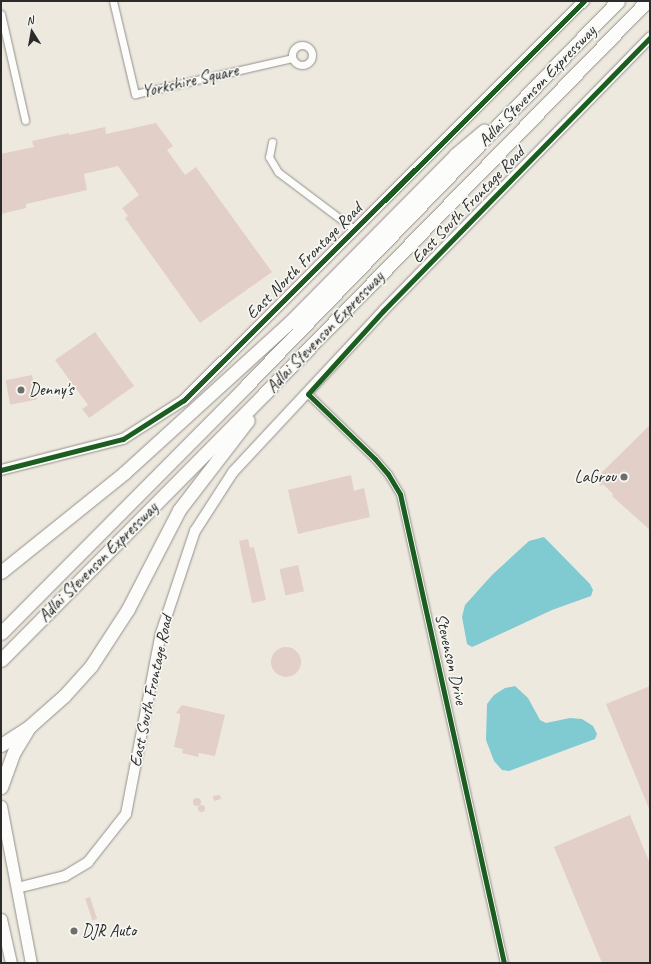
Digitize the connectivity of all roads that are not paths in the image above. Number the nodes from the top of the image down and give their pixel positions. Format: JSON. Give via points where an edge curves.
{"nodes":[{"id":1,"x":113,"y":1,"type":"edge"},
{"id":2,"x":584,"y":1,"type":"edge"},
{"id":3,"x":618,"y":1,"type":"edge"},
{"id":4,"x":647,"y":1,"type":"edge"},
{"id":5,"x":1,"y":14,"type":"edge"},
{"id":6,"x":650,"y":37,"type":"edge"},
{"id":7,"x":292,"y":58,"type":"dead end"},
{"id":8,"x":543,"y":80,"type":"junction"},
{"id":9,"x":25,"y":120,"type":"dead end"},
{"id":10,"x":272,"y":142,"type":"dead end"},
{"id":11,"x":355,"y":230,"type":"junction"},
{"id":12,"x":265,"y":393,"type":"junction"},
{"id":13,"x":308,"y":394,"type":"junction"},
{"id":14,"x":1,"y":470,"type":"edge"},
{"id":15,"x":7,"y":564,"type":"edge"},
{"id":16,"x":1,"y":572,"type":"edge"},
{"id":17,"x":1,"y":633,"type":"edge"},
{"id":18,"x":1,"y":660,"type":"edge"},
{"id":19,"x":30,"y":726,"type":"junction"},
{"id":20,"x":1,"y":745,"type":"edge"},
{"id":21,"x":1,"y":787,"type":"edge"},
{"id":22,"x":1,"y":806,"type":"edge"},
{"id":23,"x":17,"y":888,"type":"junction"},
{"id":24,"x":1,"y":919,"type":"edge"},
{"id":25,"x":11,"y":963,"type":"edge"},
{"id":26,"x":31,"y":963,"type":"edge"},
{"id":27,"x":504,"y":963,"type":"edge"}],
"edges":[{"from":1,"to":7,"type":"street","name":"Yorkshire Square","via":[[135,94]]},
{"from":2,"to":11,"type":"street","name":"East North Frontage Road"},
{"from":3,"to":8,"type":"highway","name":"Adlai Stevenson Expressway"},
{"from":4,"to":12,"type":"highway","name":"Adlai Stevenson Expressway"},
{"from":5,"to":9,"type":"street"},
{"from":6,"to":13,"type":"street","name":"East South Frontage Road","via":[[383,311]]},
{"from":8,"to":15,"type":"highway","via":[[455,155],[290,322],[130,468],[46,538]]},
{"from":8,"to":17,"type":"highway","name":"Adlai Stevenson Expressway","via":[[247,385]]},
{"from":10,"to":11,"type":"street","via":[[269,157],[278,172]]},
{"from":11,"to":14,"type":"street","name":"East North Frontage Road","via":[[184,400],[122,438]]},
{"from":12,"to":18,"type":"highway","name":"Adlai Stevenson Expressway"},
{"from":12,"to":19,"type":"highway","via":[[233,441],[179,510],[128,609],[91,666],[64,696]]},
{"from":13,"to":23,"type":"street","name":"East South Frontage Road","via":[[233,472],[195,531],[159,639],[126,814],[88,862],[65,876]]},
{"from":13,"to":27,"type":"street","name":"Stevenson Drive","via":[[388,474],[400,494]]},
{"from":15,"to":16,"type":"highway"},
{"from":19,"to":20,"type":"highway"},
{"from":19,"to":21,"type":"highway","via":[[14,752]]},
{"from":22,"to":23,"type":"main road"},
{"from":23,"to":26,"type":"main road"},
{"from":24,"to":25,"type":"main road"}]}
